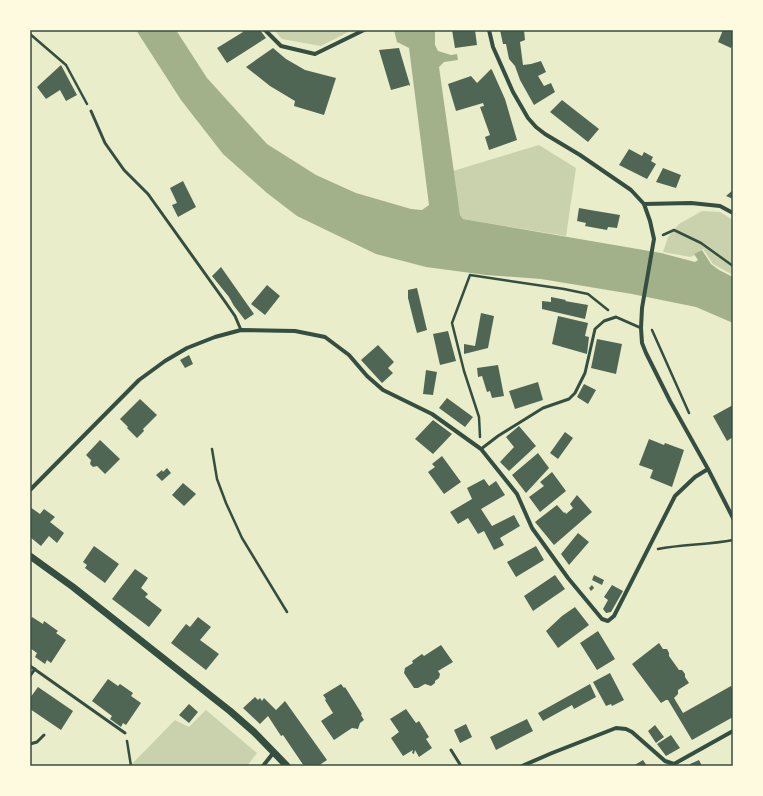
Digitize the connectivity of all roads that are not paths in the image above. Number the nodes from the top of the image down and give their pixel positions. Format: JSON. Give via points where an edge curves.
{"nodes":[{"id":1,"x":265,"y":30,"type":"edge"},
{"id":2,"x":364,"y":30,"type":"edge"},
{"id":3,"x":489,"y":30,"type":"edge"},
{"id":4,"x":90,"y":111,"type":"road end"},
{"id":5,"x":644,"y":204,"type":"junction"},
{"id":6,"x":733,"y":213,"type":"edge"},
{"id":7,"x":641,"y":328,"type":"junction"},
{"id":8,"x":241,"y":330,"type":"junction"},
{"id":9,"x":480,"y":449,"type":"junction"},
{"id":10,"x":708,"y":470,"type":"junction"},
{"id":11,"x":30,"y":490,"type":"edge"},
{"id":12,"x":733,"y":518,"type":"edge"},
{"id":13,"x":31,"y":559,"type":"edge"},
{"id":14,"x":30,"y":666,"type":"edge"},
{"id":15,"x":35,"y":669,"type":"junction"},
{"id":16,"x":30,"y":676,"type":"edge"},
{"id":17,"x":733,"y":731,"type":"edge"},
{"id":18,"x":125,"y":733,"type":"road end"},
{"id":19,"x":44,"y":735,"type":"dead end"},
{"id":20,"x":30,"y":744,"type":"edge"},
{"id":21,"x":451,"y":750,"type":"dead end"},
{"id":22,"x":274,"y":752,"type":"junction"},
{"id":23,"x":263,"y":766,"type":"edge"},
{"id":24,"x":287,"y":766,"type":"edge"},
{"id":25,"x":461,"y":766,"type":"edge"},
{"id":26,"x":522,"y":766,"type":"edge"}],
"edges":[{"from":1,"to":2,"type":"street","via":[[281,46],[315,54]]},
{"from":3,"to":5,"type":"street","via":[[493,47],[513,92],[536,127],[631,190]]},
{"from":4,"to":8,"type":"lane","via":[[105,143],[124,170],[148,194],[235,316]]},
{"from":5,"to":6,"type":"street","via":[[706,204],[720,206]]},
{"from":5,"to":7,"type":"street","via":[[654,239]]},
{"from":7,"to":9,"type":"lane","via":[[616,317],[604,321],[595,328],[585,373],[575,393],[569,399],[543,408]]},
{"from":7,"to":10,"type":"street","via":[[646,354]]},
{"from":8,"to":9,"type":"street","via":[[295,331],[325,337],[349,355],[383,390],[432,414]]},
{"from":8,"to":11,"type":"street","via":[[188,348],[139,380]]},
{"from":9,"to":10,"type":"street","via":[[517,494],[532,528],[568,578],[602,619],[608,621],[614,616],[675,496],[695,477]]},
{"from":10,"to":12,"type":"street"},
{"from":13,"to":22,"type":"street","via":[[72,587],[230,711]]},
{"from":14,"to":15,"type":"lane"},
{"from":15,"to":16,"type":"lane"},
{"from":15,"to":18,"type":"lane"},
{"from":17,"to":26,"type":"street","via":[[674,764],[665,761],[632,732],[616,728]]},
{"from":19,"to":20,"type":"lane","via":[[37,742]]},
{"from":21,"to":25,"type":"lane"},
{"from":22,"to":23,"type":"street"},
{"from":22,"to":24,"type":"street"}]}
